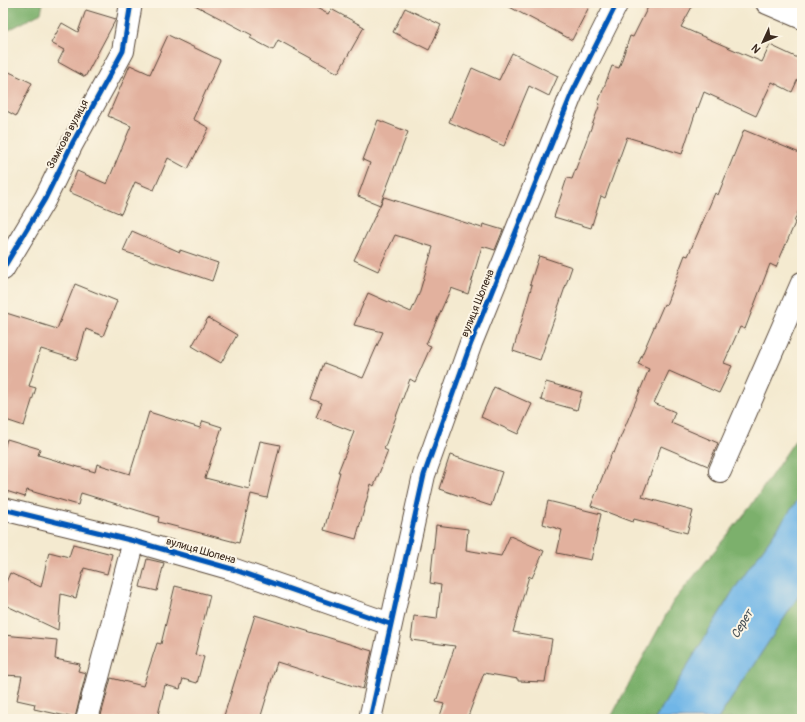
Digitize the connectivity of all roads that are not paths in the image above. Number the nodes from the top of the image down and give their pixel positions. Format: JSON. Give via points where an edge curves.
{"nodes":[{"id":1,"x":131,"y":3,"type":"edge"},
{"id":2,"x":617,"y":3,"type":"edge"},
{"id":3,"x":767,"y":3,"type":"edge"},
{"id":4,"x":802,"y":18,"type":"edge"},
{"id":5,"x":3,"y":269,"type":"edge"},
{"id":6,"x":802,"y":283,"type":"edge"},
{"id":7,"x":720,"y":471,"type":"dead end"},
{"id":8,"x":3,"y":509,"type":"edge"},
{"id":9,"x":134,"y":541,"type":"junction"},
{"id":10,"x":390,"y":624,"type":"junction"},
{"id":11,"x":88,"y":719,"type":"edge"},
{"id":12,"x":370,"y":719,"type":"edge"}],
"edges":[{"from":1,"to":5,"type":"street","name":"Замкова вулиця","via":[[123,51],[45,199]]},
{"from":2,"to":10,"type":"street","name":"вулиця Шопена","via":[[572,94],[469,351],[424,475]]},
{"from":3,"to":4,"type":"street"},
{"from":6,"to":7,"type":"street"},
{"from":8,"to":9,"type":"street","name":"вулиця Шопена"},
{"from":9,"to":10,"type":"street","name":"вулиця Шопена","via":[[232,568]]},
{"from":9,"to":11,"type":"street"},
{"from":10,"to":12,"type":"street","name":"вулиця Шопена"}]}
